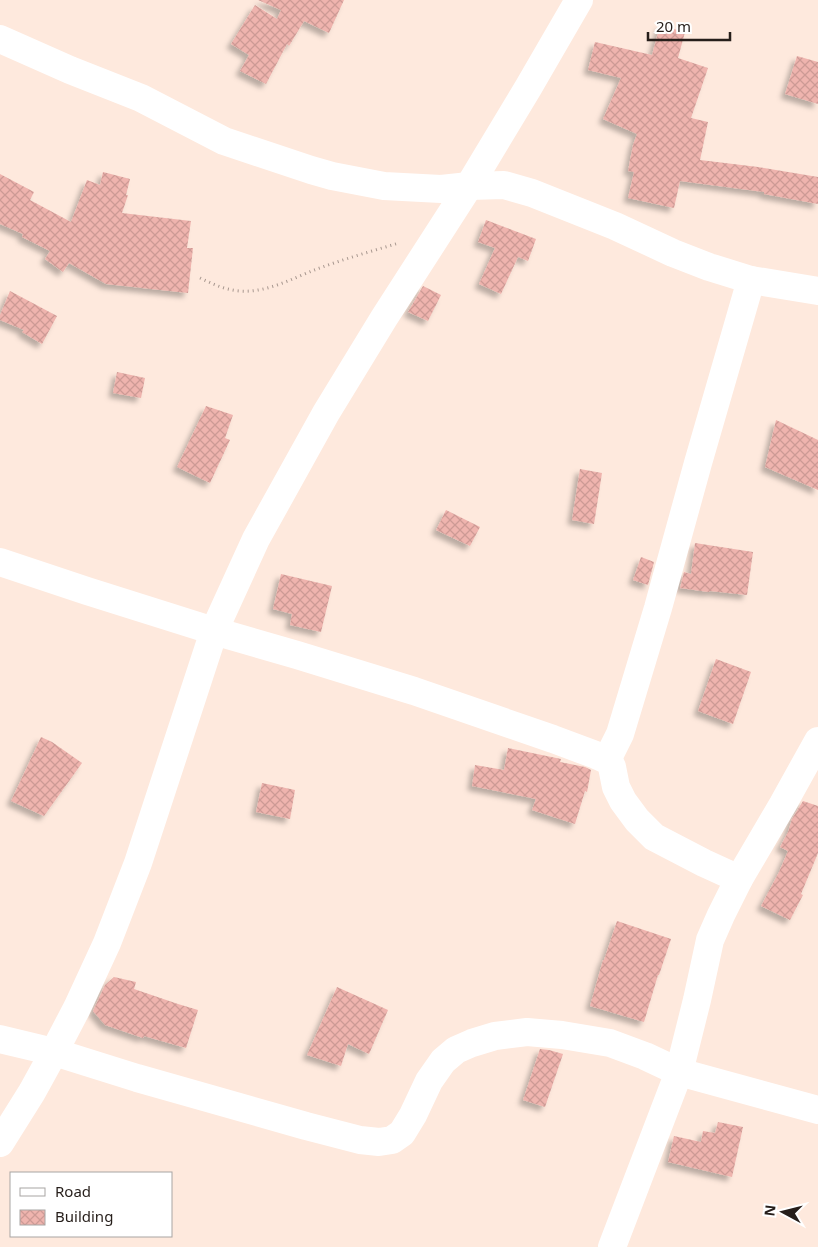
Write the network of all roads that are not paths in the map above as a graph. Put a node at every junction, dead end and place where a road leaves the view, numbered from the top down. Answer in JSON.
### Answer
{"nodes":[{"id":1,"x":579,"y":0,"type":"edge"},
{"id":2,"x":0,"y":39,"type":"edge"},
{"id":3,"x":469,"y":186,"type":"junction"},
{"id":4,"x":751,"y":280,"type":"junction"},
{"id":5,"x":818,"y":291,"type":"edge"},
{"id":6,"x":0,"y":562,"type":"edge"},
{"id":7,"x":214,"y":631,"type":"junction"},
{"id":8,"x":818,"y":741,"type":"edge"},
{"id":9,"x":608,"y":760,"type":"junction"},
{"id":10,"x":739,"y":879,"type":"junction"},
{"id":11,"x":0,"y":1039,"type":"edge"},
{"id":12,"x":54,"y":1052,"type":"junction"},
{"id":13,"x":679,"y":1072,"type":"junction"},
{"id":14,"x":818,"y":1110,"type":"edge"},
{"id":15,"x":0,"y":1143,"type":"edge"},
{"id":16,"x":612,"y":1247,"type":"edge"}],
"edges":[{"from":1,"to":3,"type":"street"},
{"from":2,"to":3,"type":"street"},
{"from":3,"to":4,"type":"street"},
{"from":3,"to":7,"type":"street"},
{"from":4,"to":5,"type":"street"},
{"from":4,"to":9,"type":"street"},
{"from":6,"to":7,"type":"street"},
{"from":7,"to":9,"type":"street"},
{"from":7,"to":12,"type":"street"},
{"from":8,"to":10,"type":"street"},
{"from":9,"to":10,"type":"street"},
{"from":10,"to":13,"type":"street"},
{"from":11,"to":12,"type":"street"},
{"from":12,"to":13,"type":"street"},
{"from":12,"to":15,"type":"street"},
{"from":13,"to":14,"type":"street"},
{"from":13,"to":16,"type":"street"}]}
